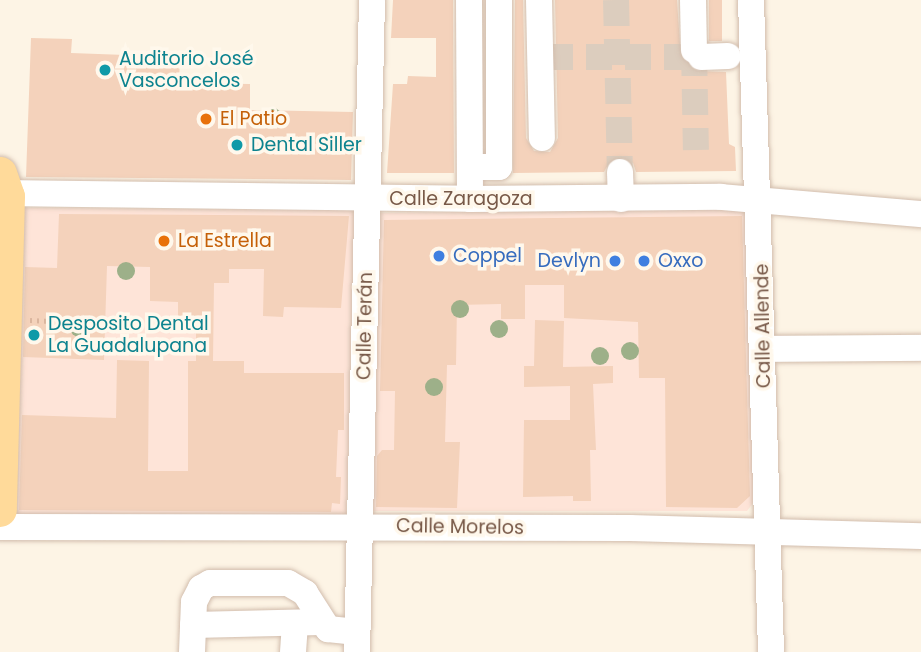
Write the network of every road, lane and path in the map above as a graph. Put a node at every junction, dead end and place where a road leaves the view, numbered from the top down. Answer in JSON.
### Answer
{"nodes":[{"id":1,"x":372,"y":0,"type":"edge"},
{"id":2,"x":469,"y":0,"type":"edge"},
{"id":3,"x":499,"y":0,"type":"edge"},
{"id":4,"x":539,"y":0,"type":"edge"},
{"id":5,"x":693,"y":0,"type":"edge"},
{"id":6,"x":751,"y":0,"type":"edge"},
{"id":7,"x":728,"y":56,"type":"dead end"},
{"id":8,"x":499,"y":57,"type":"junction"},
{"id":9,"x":544,"y":57,"type":"junction"},
{"id":10,"x":542,"y":138,"type":"dead end"},
{"id":11,"x":470,"y":167,"type":"junction"},
{"id":12,"x":620,"y":172,"type":"tunnel mouth"},
{"id":13,"x":3,"y":187,"type":"edge"},
{"id":14,"x":368,"y":199,"type":"junction"},
{"id":15,"x":470,"y":199,"type":"junction"},
{"id":16,"x":621,"y":199,"type":"junction"},
{"id":17,"x":761,"y":202,"type":"junction"},
{"id":18,"x":921,"y":214,"type":"edge"},
{"id":19,"x":22,"y":319,"type":"dead end"},
{"id":20,"x":91,"y":323,"type":"dead end"},
{"id":21,"x":921,"y":348,"type":"edge"},
{"id":22,"x":763,"y":349,"type":"junction"},
{"id":23,"x":1,"y":407,"type":"edge"},
{"id":24,"x":0,"y":510,"type":"edge"},
{"id":25,"x":0,"y":527,"type":"edge"},
{"id":26,"x":359,"y":527,"type":"junction"},
{"id":27,"x":767,"y":532,"type":"junction"},
{"id":28,"x":921,"y":536,"type":"edge"},
{"id":29,"x":308,"y":624,"type":"junction"},
{"id":30,"x":193,"y":625,"type":"junction"},
{"id":31,"x":357,"y":642,"type":"edge"},
{"id":32,"x":191,"y":652,"type":"edge"},
{"id":33,"x":293,"y":652,"type":"edge"},
{"id":34,"x":771,"y":652,"type":"edge"}],
"edges":[{"from":1,"to":14,"type":"street","name":"Calle Terán"},
{"from":2,"to":11,"type":"street"},
{"from":3,"to":8,"type":"street"},
{"from":4,"to":9,"type":"street"},
{"from":5,"to":7,"type":"street"},
{"from":6,"to":17,"type":"street","name":"Calle Allende"},
{"from":8,"to":9,"type":"street"},
{"from":8,"to":11,"type":"street"},
{"from":9,"to":10,"type":"street"},
{"from":11,"to":15,"type":"street"},
{"from":12,"to":16,"type":"street"},
{"from":13,"to":14,"type":"street","name":"Calle Zaragoza"},
{"from":13,"to":23,"type":"main road"},
{"from":14,"to":15,"type":"street","name":"Calle Zaragoza"},
{"from":14,"to":26,"type":"street","name":"Calle Terán"},
{"from":15,"to":16,"type":"street","name":"Calle Zaragoza"},
{"from":16,"to":17,"type":"street","name":"Calle Zaragoza"},
{"from":17,"to":18,"type":"street","name":"Calle Zaragoza"},
{"from":17,"to":22,"type":"street","name":"Calle Allende"},
{"from":19,"to":20,"type":"path"},
{"from":21,"to":22,"type":"street"},
{"from":22,"to":27,"type":"street","name":"Calle Allende"},
{"from":23,"to":24,"type":"main road"},
{"from":25,"to":26,"type":"street","name":"Calle Morelos"},
{"from":26,"to":27,"type":"street","name":"Calle Morelos"},
{"from":26,"to":31,"type":"street","name":"Calle Terán"},
{"from":27,"to":28,"type":"street","name":"Calle Morelos"},
{"from":27,"to":34,"type":"street","name":"Calle Allende"},
{"from":29,"to":30,"type":"street"},
{"from":29,"to":30,"type":"street"},
{"from":29,"to":31,"type":"street"},
{"from":29,"to":33,"type":"street"},
{"from":30,"to":32,"type":"street"}]}
